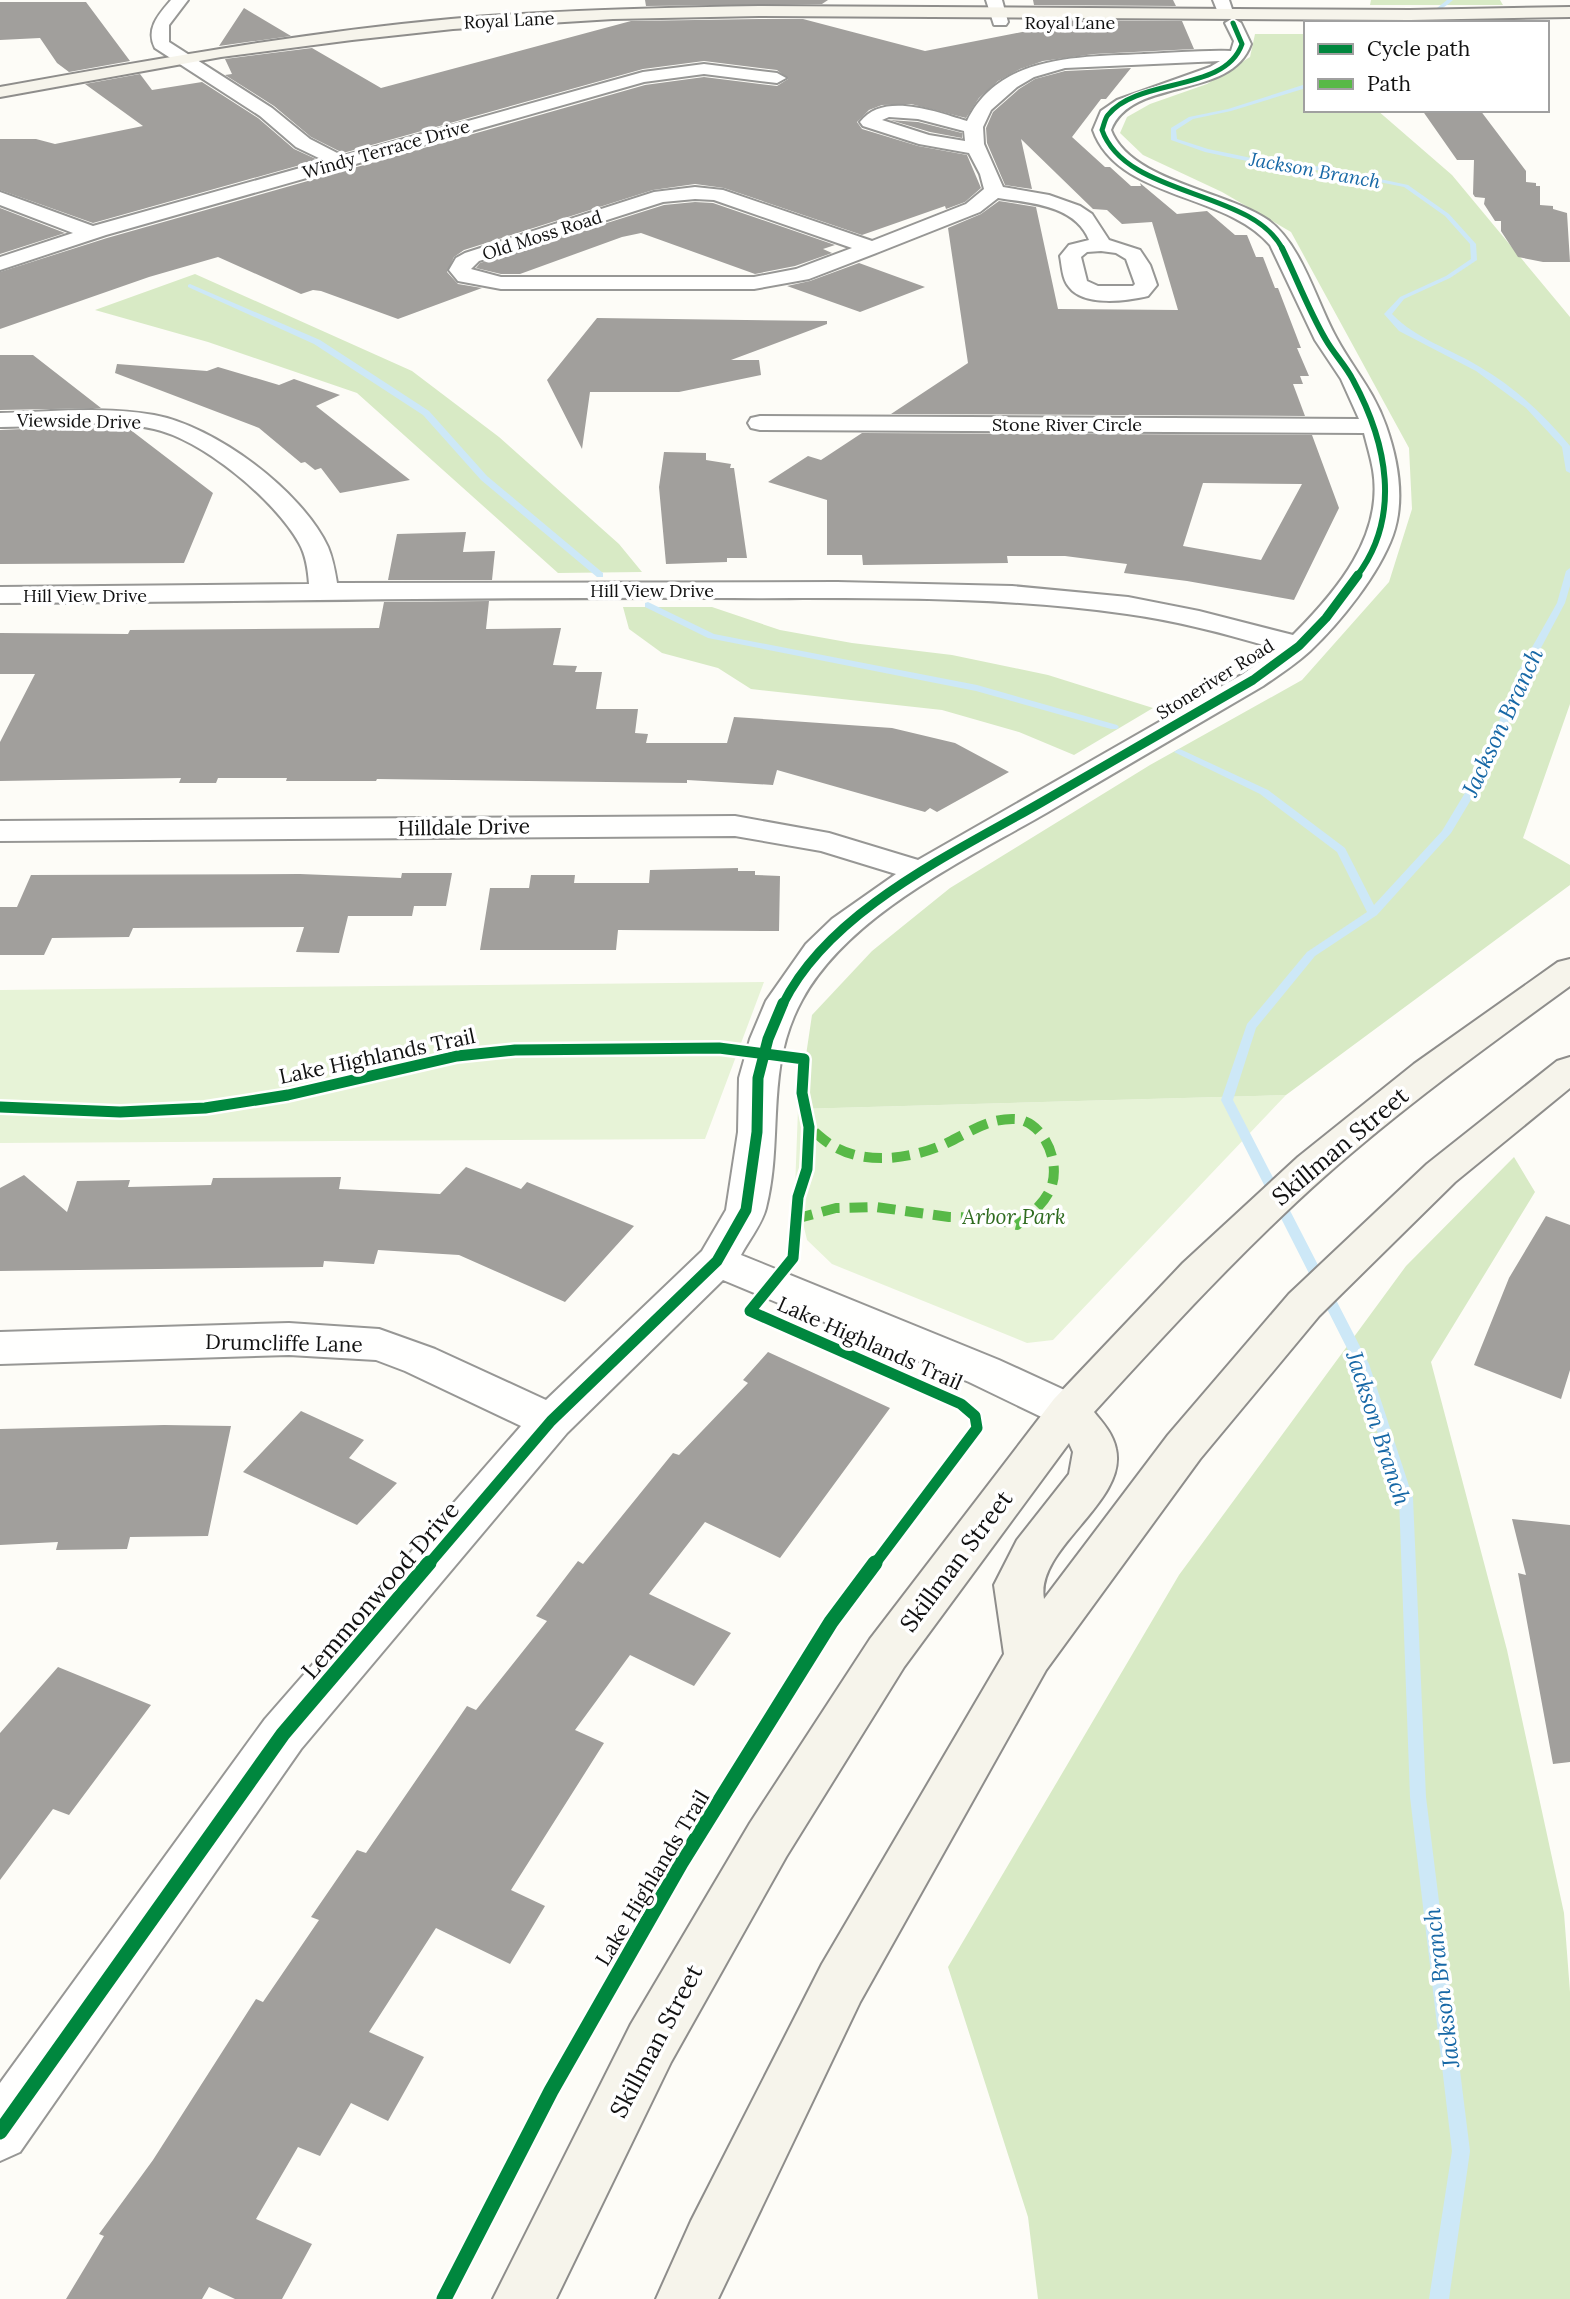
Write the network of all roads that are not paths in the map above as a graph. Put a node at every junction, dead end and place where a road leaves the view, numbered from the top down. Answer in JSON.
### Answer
{"nodes":[{"id":1,"x":180,"y":0,"type":"edge"},
{"id":2,"x":997,"y":11,"type":"edge"},
{"id":3,"x":1226,"y":11,"type":"edge"},
{"id":4,"x":1570,"y":12,"type":"edge"},
{"id":5,"x":1300,"y":20,"type":"edge"},
{"id":6,"x":1570,"y":22,"type":"edge"},
{"id":7,"x":1549,"y":23,"type":"edge"},
{"id":8,"x":182,"y":59,"type":"junction"},
{"id":9,"x":1226,"y":63,"type":"junction"},
{"id":10,"x":200,"y":68,"type":"junction"},
{"id":11,"x":777,"y":78,"type":"dead end"},
{"id":12,"x":0,"y":92,"type":"edge"},
{"id":13,"x":0,"y":106,"type":"edge"},
{"id":14,"x":973,"y":128,"type":"junction"},
{"id":15,"x":975,"y":148,"type":"junction"},
{"id":16,"x":339,"y":162,"type":"junction"},
{"id":17,"x":994,"y":191,"type":"junction"},
{"id":18,"x":0,"y":198,"type":"edge"},
{"id":19,"x":92,"y":233,"type":"junction"},
{"id":20,"x":1101,"y":245,"type":"dead end"},
{"id":21,"x":872,"y":248,"type":"junction"},
{"id":22,"x":0,"y":264,"type":"edge"},
{"id":23,"x":0,"y":420,"type":"edge"},
{"id":24,"x":760,"y":423,"type":"dead end"},
{"id":25,"x":1374,"y":426,"type":"junction"},
{"id":26,"x":324,"y":593,"type":"junction"},
{"id":27,"x":0,"y":595,"type":"edge"},
{"id":28,"x":1298,"y":646,"type":"junction"},
{"id":29,"x":0,"y":831,"type":"edge"},
{"id":30,"x":920,"y":872,"type":"junction"},
{"id":31,"x":1570,"y":970,"type":"edge"},
{"id":32,"x":1570,"y":1069,"type":"edge"},
{"id":33,"x":758,"y":1078,"type":"joint"},
{"id":34,"x":717,"y":1261,"type":"junction"},
{"id":35,"x":0,"y":1348,"type":"edge"},
{"id":36,"x":1069,"y":1411,"type":"junction"},
{"id":37,"x":551,"y":1421,"type":"junction"},
{"id":38,"x":1029,"y":1656,"type":"junction"},
{"id":39,"x":0,"y":2132,"type":"edge"},
{"id":40,"x":524,"y":2299,"type":"edge"},
{"id":41,"x":687,"y":2299,"type":"edge"}],
"edges":[{"from":1,"to":8,"type":"street"},
{"from":2,"to":3,"type":"main road","name":"Royal Lane"},
{"from":2,"to":8,"type":"main road","name":"Royal Lane"},
{"from":2,"to":10,"type":"main road","name":"Royal Lane"},
{"from":3,"to":5,"type":"main road","name":"Royal Lane"},
{"from":3,"to":9,"type":"street"},
{"from":4,"to":5,"type":"main road","name":"Royal Lane"},
{"from":6,"to":7,"type":"main road"},
{"from":8,"to":10,"type":"street"},
{"from":8,"to":12,"type":"main road","name":"Royal Lane"},
{"from":9,"to":14,"type":"street"},
{"from":9,"to":25,"type":"street","name":"Stoneriver Road"},
{"from":10,"to":13,"type":"main road","name":"Royal Lane"},
{"from":10,"to":16,"type":"street"},
{"from":11,"to":16,"type":"street","name":"Windy Terrace Drive"},
{"from":14,"to":15,"type":"street"},
{"from":14,"to":15,"type":"street"},
{"from":15,"to":17,"type":"street"},
{"from":16,"to":19,"type":"street","name":"Windy Terrace Drive"},
{"from":17,"to":20,"type":"street"},
{"from":17,"to":21,"type":"street","name":"Old Moss Road"},
{"from":18,"to":19,"type":"street"},
{"from":19,"to":22,"type":"street","name":"Windy Terrace Drive"},
{"from":21,"to":21,"type":"street","name":"Old Moss Road"},
{"from":23,"to":26,"type":"street","name":"Viewside Drive"},
{"from":24,"to":25,"type":"street","name":"Stone River Circle"},
{"from":25,"to":28,"type":"street","name":"Stoneriver Road"},
{"from":26,"to":27,"type":"street","name":"Hill View Drive"},
{"from":26,"to":28,"type":"street","name":"Hill View Drive"},
{"from":28,"to":30,"type":"street","name":"Stoneriver Road"},
{"from":29,"to":30,"type":"street","name":"Hilldale Drive"},
{"from":30,"to":33,"type":"street","name":"Stoneriver Road"},
{"from":31,"to":36,"type":"main road","name":"Skillman Street"},
{"from":32,"to":38,"type":"main road"},
{"from":33,"to":34,"type":"street","name":"Lemmonwood Drive"},
{"from":34,"to":36,"type":"street"},
{"from":34,"to":37,"type":"street","name":"Lemmonwood Drive"},
{"from":35,"to":37,"type":"street","name":"Drumcliffe Lane"},
{"from":36,"to":38,"type":"main road"},
{"from":36,"to":40,"type":"main road","name":"Skillman Street"},
{"from":37,"to":39,"type":"street","name":"Lemmonwood Drive"},
{"from":38,"to":41,"type":"main road"}]}
